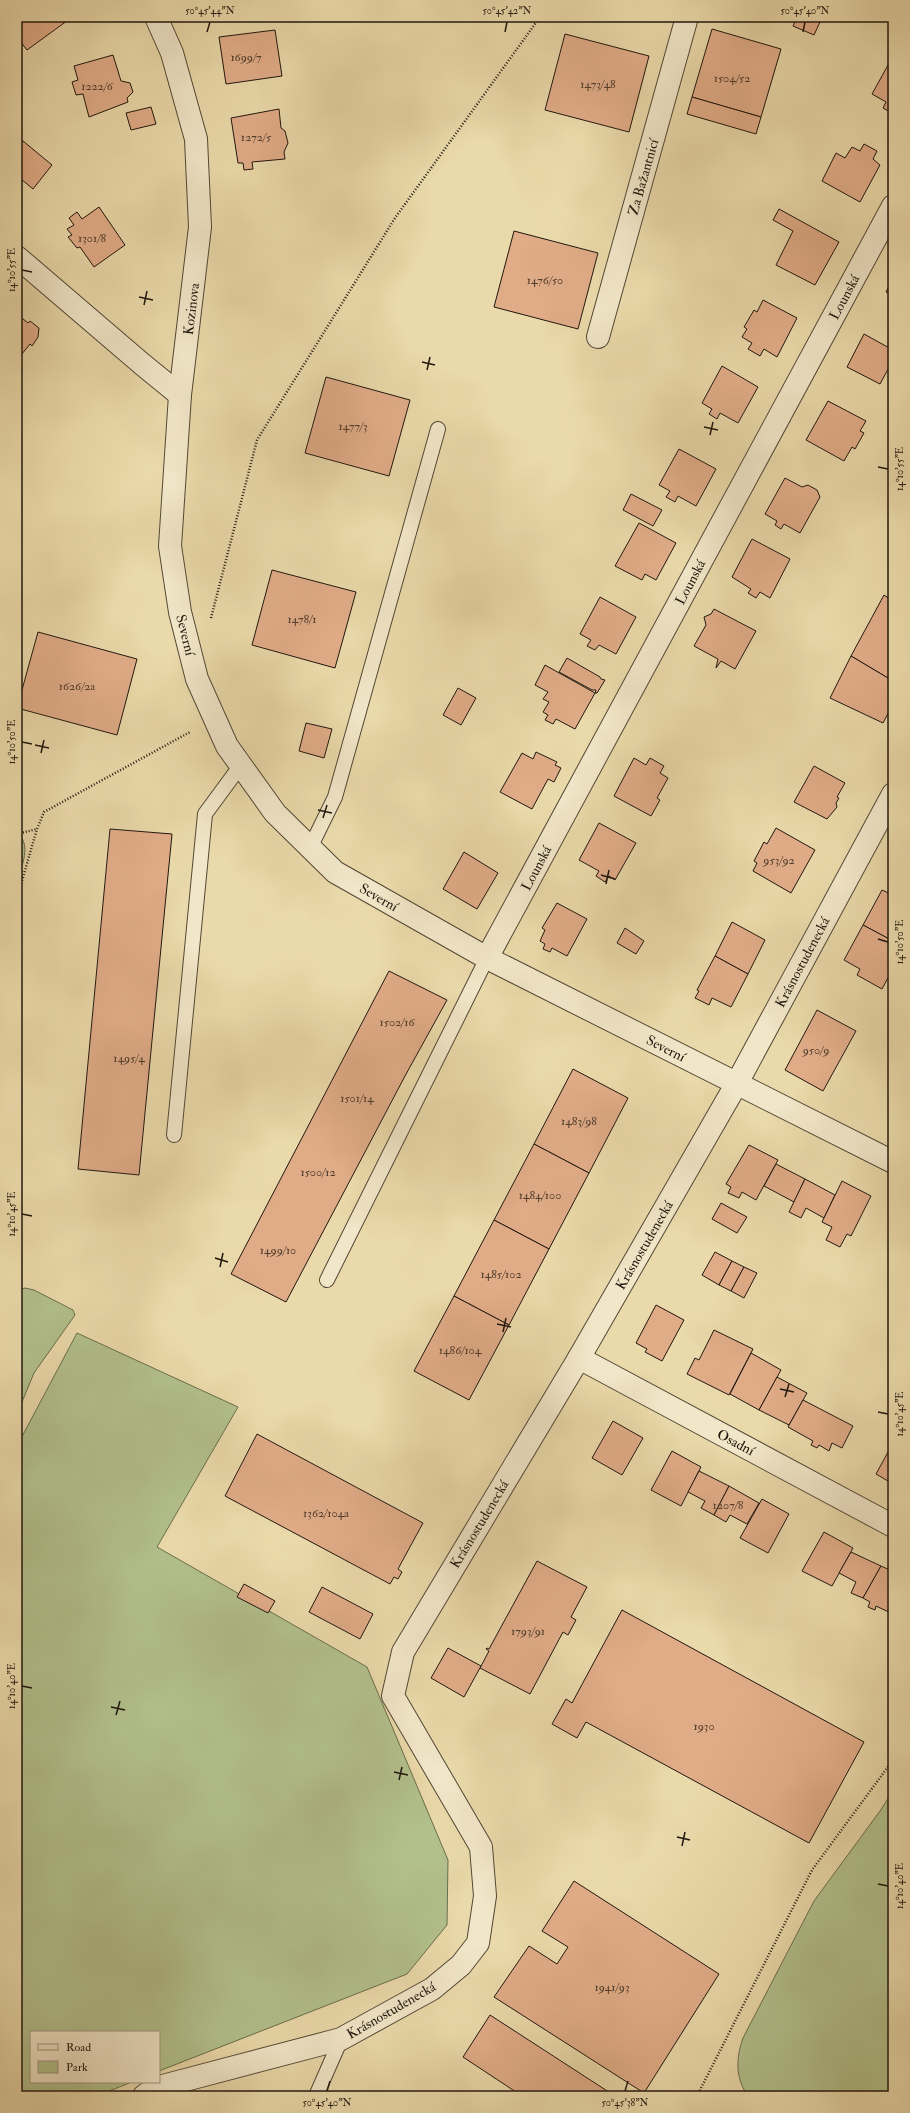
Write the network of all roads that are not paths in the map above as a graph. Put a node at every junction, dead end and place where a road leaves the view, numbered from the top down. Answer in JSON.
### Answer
{"nodes":[{"id":1,"x":156,"y":17,"type":"edge"},
{"id":2,"x":687,"y":17,"type":"edge"},
{"id":3,"x":893,"y":206,"type":"edge"},
{"id":4,"x":17,"y":257,"type":"edge"},
{"id":5,"x":598,"y":337,"type":"dead end"},
{"id":6,"x":180,"y":395,"type":"junction"},
{"id":7,"x":438,"y":429,"type":"dead end"},
{"id":8,"x":241,"y":765,"type":"junction"},
{"id":9,"x":893,"y":794,"type":"edge"},
{"id":10,"x":310,"y":848,"type":"junction"},
{"id":11,"x":487,"y":958,"type":"junction"},
{"id":12,"x":737,"y":1083,"type":"junction"},
{"id":13,"x":174,"y":1136,"type":"dead end"},
{"id":14,"x":893,"y":1162,"type":"edge"},
{"id":15,"x":327,"y":1280,"type":"dead end"},
{"id":16,"x":579,"y":1358,"type":"junction"},
{"id":17,"x":893,"y":1526,"type":"edge"},
{"id":18,"x":341,"y":2039,"type":"junction"},
{"id":19,"x":144,"y":2096,"type":"edge"},
{"id":20,"x":316,"y":2096,"type":"edge"}],
"edges":[{"from":1,"to":6,"type":"street","name":"Kozinova"},
{"from":2,"to":5,"type":"street","name":"Za Bažantnicí"},
{"from":3,"to":11,"type":"street","name":"Lounská"},
{"from":4,"to":6,"type":"street"},
{"from":6,"to":8,"type":"street","name":"Severní"},
{"from":7,"to":10,"type":"lane"},
{"from":8,"to":10,"type":"street","name":"Severní"},
{"from":8,"to":13,"type":"lane"},
{"from":9,"to":12,"type":"street","name":"Krásnostudenecká"},
{"from":10,"to":11,"type":"street","name":"Severní"},
{"from":11,"to":12,"type":"street","name":"Severní"},
{"from":11,"to":15,"type":"lane"},
{"from":12,"to":14,"type":"street","name":"Severní"},
{"from":12,"to":16,"type":"street","name":"Krásnostudenecká"},
{"from":16,"to":17,"type":"street","name":"Osadní"},
{"from":16,"to":18,"type":"street","name":"Krásnostudenecká"},
{"from":18,"to":19,"type":"street","name":"Krásnostudenecká"},
{"from":18,"to":20,"type":"lane"}]}
